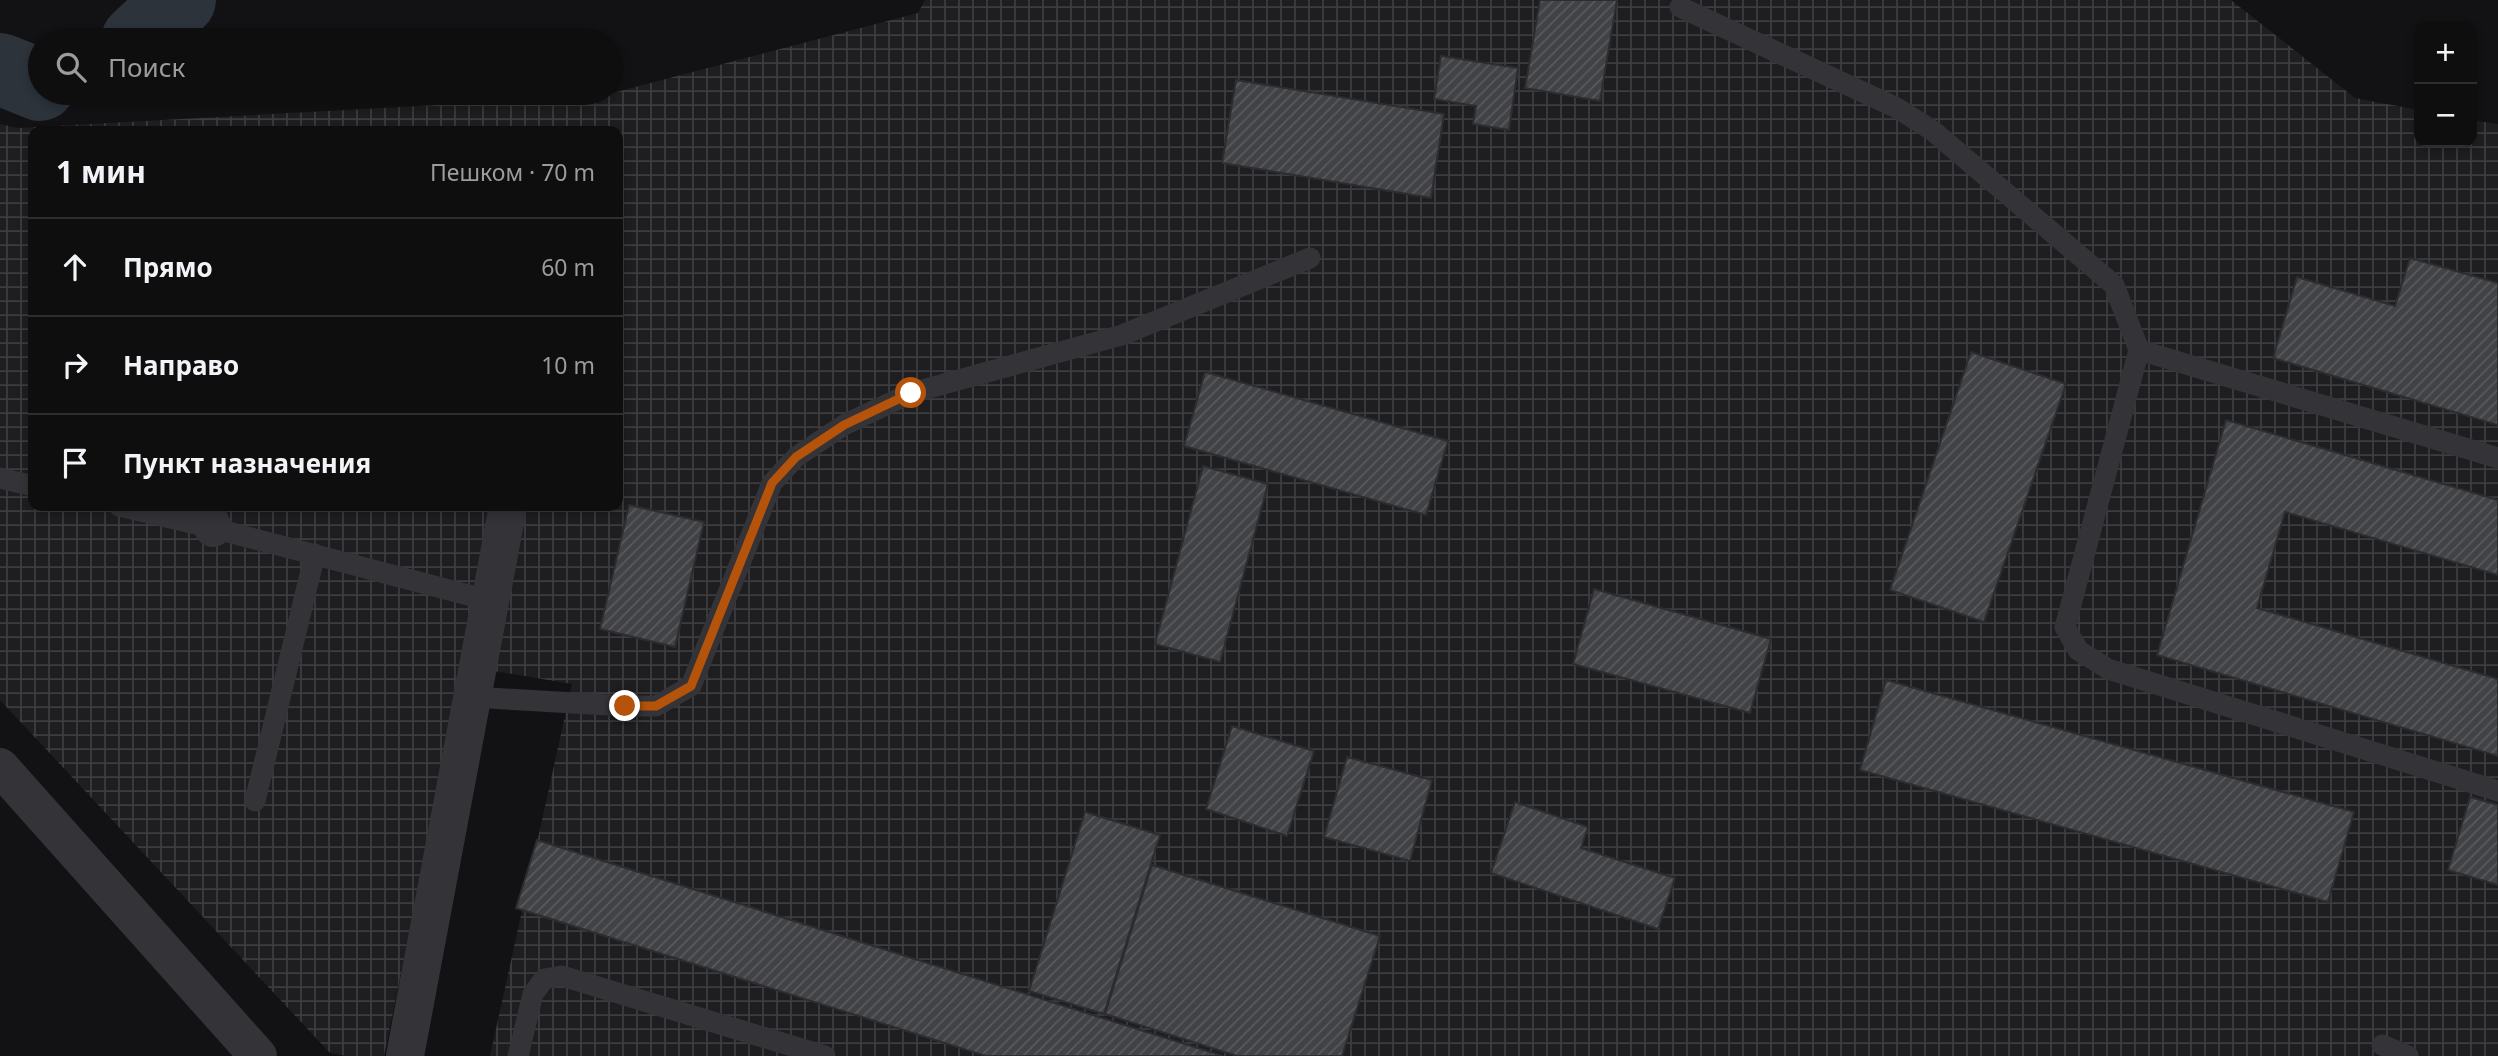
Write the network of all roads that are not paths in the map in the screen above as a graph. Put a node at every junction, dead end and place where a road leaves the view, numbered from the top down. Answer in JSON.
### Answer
{"nodes":[{"id":1,"x":1679,"y":7,"type":"dead end"},
{"id":2,"x":1310,"y":258,"type":"dead end"},
{"id":3,"x":2139,"y":350,"type":"junction"},
{"id":4,"x":2498,"y":458,"type":"edge"},
{"id":5,"x":0,"y":478,"type":"edge"},
{"id":6,"x":28,"y":485,"type":"edge"},
{"id":7,"x":159,"y":511,"type":"edge"},
{"id":8,"x":507,"y":511,"type":"edge"},
{"id":9,"x":208,"y":517,"type":"edge"},
{"id":10,"x":315,"y":554,"type":"junction"},
{"id":11,"x":491,"y":601,"type":"junction"},
{"id":12,"x":472,"y":697,"type":"junction"},
{"id":13,"x":0,"y":767,"type":"edge"},
{"id":14,"x":2498,"y":791,"type":"edge"},
{"id":15,"x":255,"y":801,"type":"dead end"},
{"id":16,"x":2382,"y":1045,"type":"dead end"},
{"id":17,"x":258,"y":1056,"type":"edge"},
{"id":18,"x":405,"y":1056,"type":"edge"},
{"id":19,"x":518,"y":1056,"type":"edge"},
{"id":20,"x":825,"y":1056,"type":"edge"},
{"id":21,"x":2408,"y":1056,"type":"edge"}],
"edges":[{"from":1,"to":3,"type":"lane"},
{"from":2,"to":12,"type":"lane"},
{"from":3,"to":4,"type":"lane"},
{"from":3,"to":14,"type":"lane"},
{"from":5,"to":6,"type":"lane"},
{"from":7,"to":9,"type":"lane"},
{"from":8,"to":11,"type":"street"},
{"from":9,"to":10,"type":"lane"},
{"from":10,"to":11,"type":"lane"},
{"from":10,"to":15,"type":"lane"},
{"from":11,"to":12,"type":"street"},
{"from":12,"to":18,"type":"street"},
{"from":13,"to":17,"type":"street"},
{"from":16,"to":21,"type":"lane"},
{"from":19,"to":20,"type":"lane"}]}
